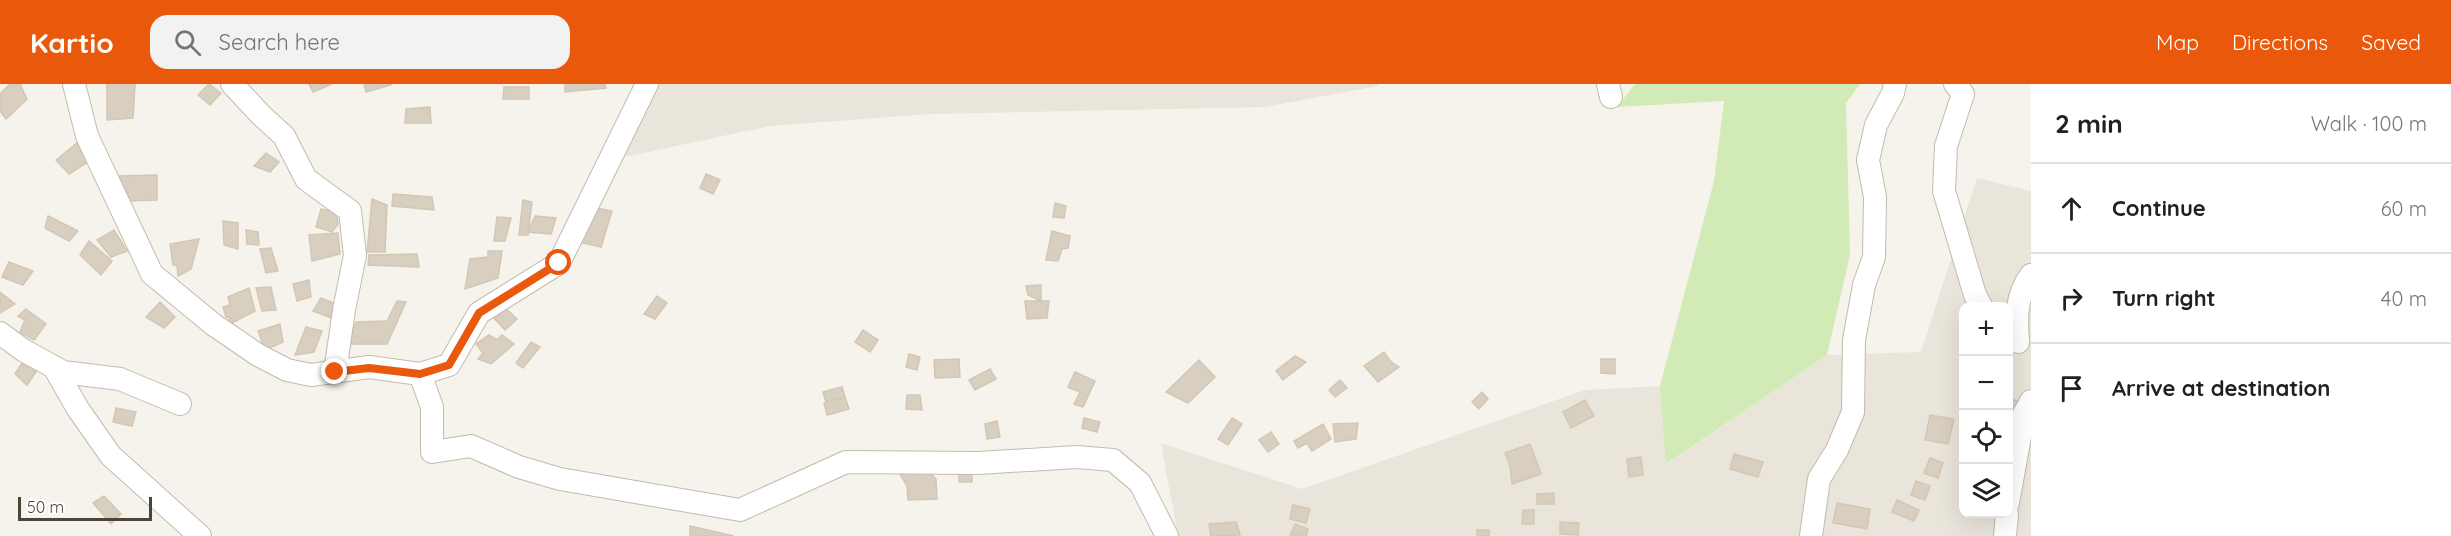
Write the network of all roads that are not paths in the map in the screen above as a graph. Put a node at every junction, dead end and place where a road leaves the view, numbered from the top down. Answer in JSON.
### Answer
{"nodes":[{"id":1,"x":74,"y":84,"type":"edge"},
{"id":2,"x":232,"y":84,"type":"edge"},
{"id":3,"x":647,"y":84,"type":"edge"},
{"id":4,"x":1895,"y":84,"type":"edge"},
{"id":5,"x":1955,"y":84,"type":"edge"},
{"id":6,"x":2031,"y":275,"type":"edge"},
{"id":7,"x":1979,"y":302,"type":"edge"},
{"id":8,"x":0,"y":333,"type":"edge"},
{"id":9,"x":2019,"y":342,"type":"edge"},
{"id":10,"x":54,"y":367,"type":"junction"},
{"id":11,"x":335,"y":372,"type":"junction"},
{"id":12,"x":420,"y":374,"type":"junction"},
{"id":13,"x":2031,"y":400,"type":"edge"},
{"id":14,"x":180,"y":404,"type":"dead end"},
{"id":15,"x":2013,"y":475,"type":"edge"},
{"id":16,"x":2007,"y":518,"type":"edge"},
{"id":17,"x":200,"y":536,"type":"edge"},
{"id":18,"x":1167,"y":536,"type":"edge"},
{"id":19,"x":1811,"y":536,"type":"edge"},
{"id":20,"x":2005,"y":536,"type":"edge"}],
"edges":[{"from":1,"to":11,"type":"street"},
{"from":2,"to":11,"type":"street"},
{"from":3,"to":12,"type":"street"},
{"from":4,"to":19,"type":"street"},
{"from":5,"to":7,"type":"street"},
{"from":6,"to":9,"type":"street"},
{"from":8,"to":10,"type":"street"},
{"from":10,"to":14,"type":"street"},
{"from":10,"to":17,"type":"street"},
{"from":11,"to":12,"type":"street"},
{"from":12,"to":18,"type":"street"},
{"from":13,"to":15,"type":"street"},
{"from":16,"to":20,"type":"street"}]}
